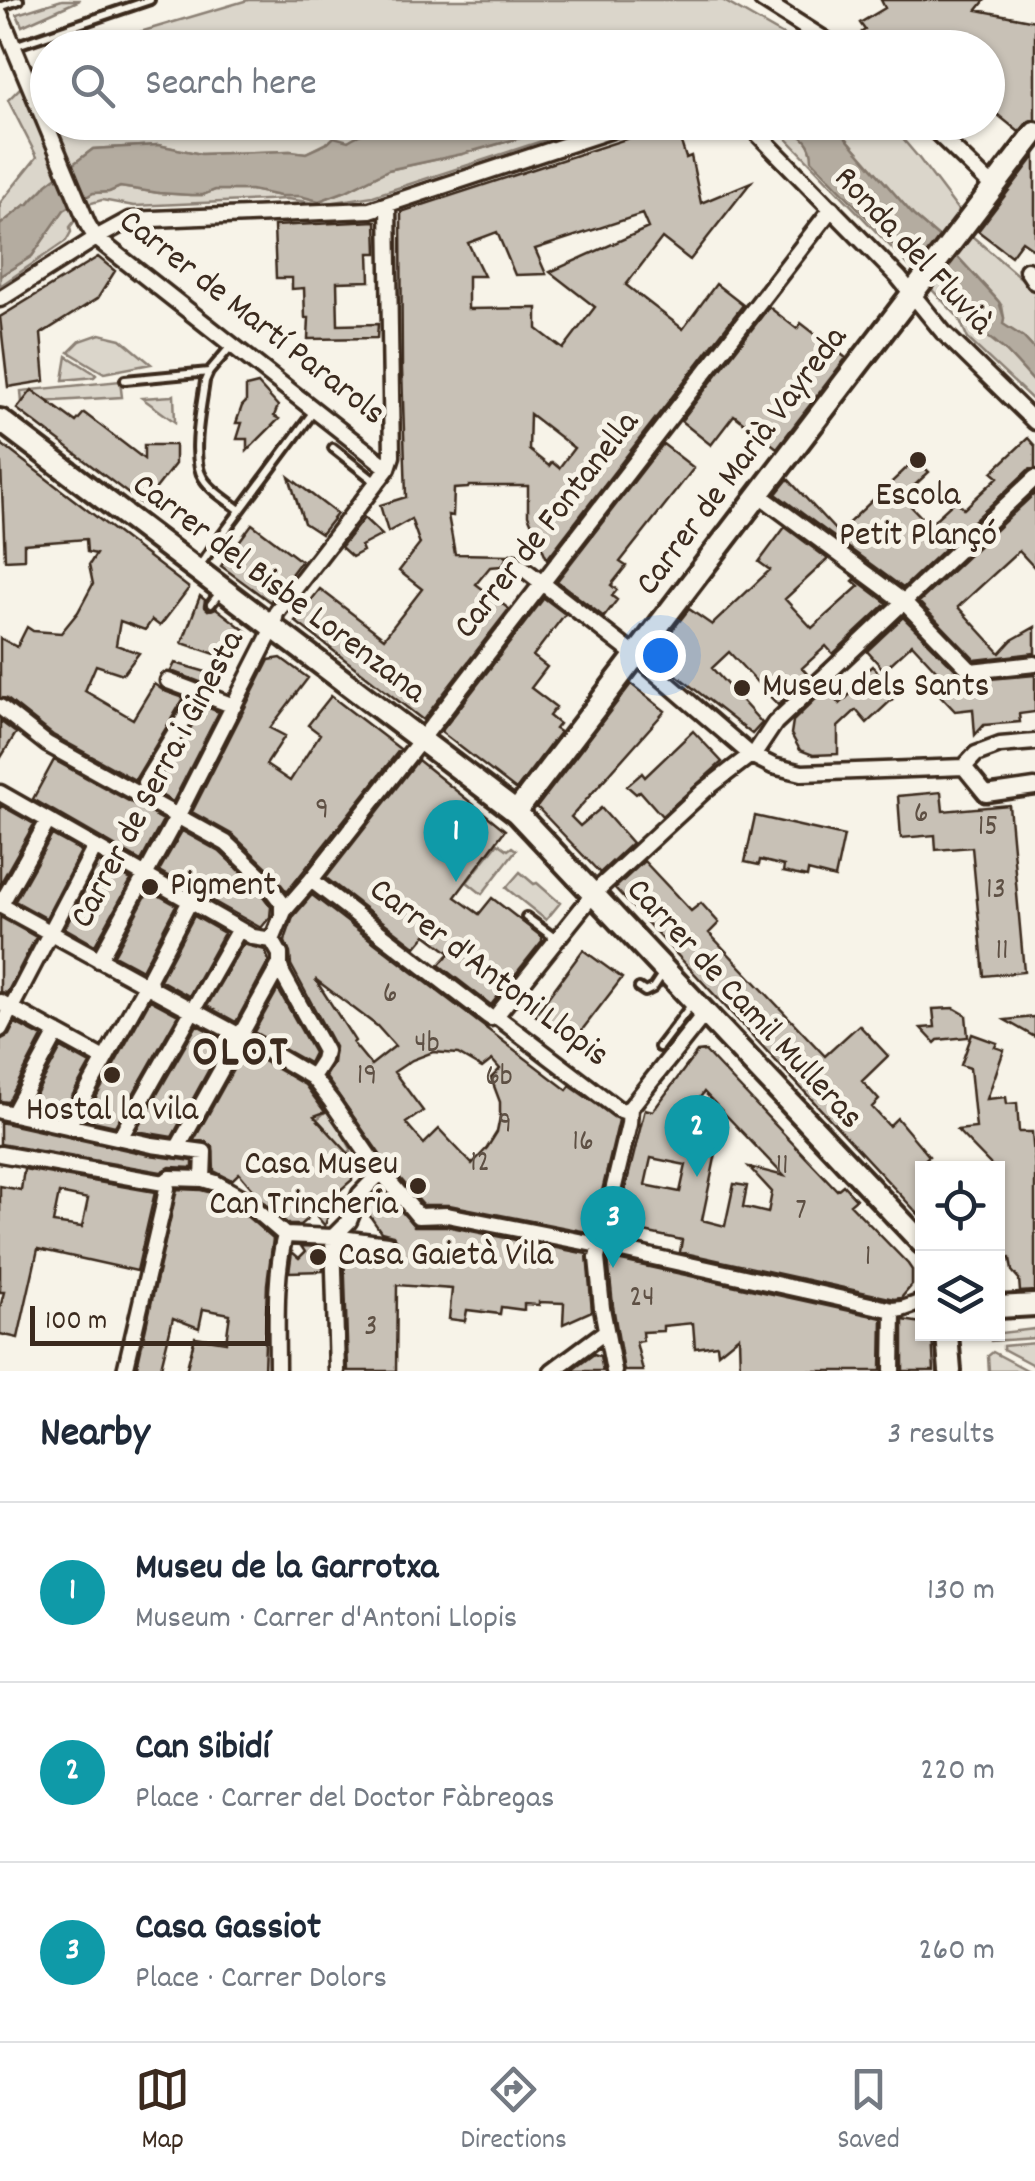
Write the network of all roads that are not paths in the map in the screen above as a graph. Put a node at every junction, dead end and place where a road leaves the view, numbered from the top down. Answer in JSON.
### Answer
{"nodes":[{"id":1,"x":19,"y":0,"type":"edge"},
{"id":2,"x":150,"y":0,"type":"edge"},
{"id":3,"x":762,"y":0,"type":"edge"},
{"id":4,"x":0,"y":10,"type":"edge"},
{"id":5,"x":61,"y":30,"type":"edge"},
{"id":6,"x":810,"y":30,"type":"edge"},
{"id":7,"x":30,"y":40,"type":"edge"},
{"id":8,"x":13,"y":46,"type":"junction"},
{"id":9,"x":30,"y":87,"type":"edge"},
{"id":10,"x":1035,"y":133,"type":"edge"},
{"id":11,"x":52,"y":140,"type":"edge"},
{"id":12,"x":582,"y":140,"type":"edge"},
{"id":13,"x":764,"y":140,"type":"edge"},
{"id":14,"x":945,"y":140,"type":"edge"},
{"id":15,"x":994,"y":188,"type":"junction"},
{"id":16,"x":388,"y":204,"type":"junction"},
{"id":17,"x":832,"y":208,"type":"junction"},
{"id":18,"x":96,"y":238,"type":"junction"},
{"id":19,"x":918,"y":287,"type":"junction"},
{"id":20,"x":0,"y":298,"type":"edge"},
{"id":21,"x":232,"y":345,"type":"junction"},
{"id":22,"x":209,"y":372,"type":"junction"},
{"id":23,"x":125,"y":380,"type":"dead end"},
{"id":24,"x":314,"y":410,"type":"junction"},
{"id":25,"x":0,"y":420,"type":"edge"},
{"id":26,"x":1035,"y":422,"type":"edge"},
{"id":27,"x":333,"y":448,"type":"dead end"},
{"id":28,"x":388,"y":468,"type":"junction"},
{"id":29,"x":1035,"y":478,"type":"edge"},
{"id":30,"x":377,"y":483,"type":"junction"},
{"id":31,"x":758,"y":494,"type":"junction"},
{"id":32,"x":240,"y":510,"type":"junction"},
{"id":33,"x":515,"y":562,"type":"dead end"},
{"id":34,"x":196,"y":569,"type":"junction"},
{"id":35,"x":542,"y":583,"type":"junction"},
{"id":36,"x":904,"y":602,"type":"junction"},
{"id":37,"x":272,"y":628,"type":"junction"},
{"id":38,"x":636,"y":656,"type":"junction"},
{"id":39,"x":1035,"y":664,"type":"edge"},
{"id":40,"x":168,"y":681,"type":"dead end"},
{"id":41,"x":200,"y":693,"type":"junction"},
{"id":42,"x":234,"y":706,"type":"junction"},
{"id":43,"x":0,"y":707,"type":"edge"},
{"id":44,"x":420,"y":738,"type":"junction"},
{"id":45,"x":1035,"y":742,"type":"edge"},
{"id":46,"x":751,"y":755,"type":"junction"},
{"id":47,"x":964,"y":766,"type":"junction"},
{"id":48,"x":1034,"y":788,"type":"edge"},
{"id":49,"x":141,"y":789,"type":"junction"},
{"id":50,"x":0,"y":793,"type":"edge"},
{"id":51,"x":1035,"y":798,"type":"edge"},
{"id":52,"x":516,"y":812,"type":"junction"},
{"id":53,"x":174,"y":814,"type":"junction"},
{"id":54,"x":48,"y":820,"type":"junction"},
{"id":55,"x":95,"y":847,"type":"junction"},
{"id":56,"x":144,"y":874,"type":"junction"},
{"id":57,"x":308,"y":883,"type":"junction"},
{"id":58,"x":594,"y":893,"type":"junction"},
{"id":59,"x":190,"y":901,"type":"junction"},
{"id":60,"x":0,"y":905,"type":"edge"},
{"id":61,"x":282,"y":914,"type":"junction"},
{"id":62,"x":526,"y":917,"type":"dead end"},
{"id":63,"x":239,"y":929,"type":"junction"},
{"id":64,"x":50,"y":934,"type":"junction"},
{"id":65,"x":557,"y":940,"type":"junction"},
{"id":66,"x":270,"y":941,"type":"junction"},
{"id":67,"x":98,"y":960,"type":"junction"},
{"id":68,"x":280,"y":963,"type":"junction"},
{"id":69,"x":665,"y":970,"type":"junction"},
{"id":70,"x":148,"y":984,"type":"junction"},
{"id":71,"x":639,"y":988,"type":"dead end"},
{"id":72,"x":6,"y":1005,"type":"edge"},
{"id":73,"x":700,"y":1007,"type":"junction"},
{"id":74,"x":193,"y":1010,"type":"junction"},
{"id":75,"x":496,"y":1016,"type":"junction"},
{"id":76,"x":0,"y":1029,"type":"edge"},
{"id":77,"x":57,"y":1033,"type":"junction"},
{"id":78,"x":240,"y":1035,"type":"junction"},
{"id":79,"x":659,"y":1047,"type":"dead end"},
{"id":80,"x":104,"y":1059,"type":"junction"},
{"id":81,"x":312,"y":1078,"type":"junction"},
{"id":82,"x":630,"y":1108,"type":"junction"},
{"id":83,"x":7,"y":1112,"type":"edge"},
{"id":84,"x":68,"y":1126,"type":"junction"},
{"id":85,"x":120,"y":1138,"type":"junction"},
{"id":86,"x":177,"y":1148,"type":"junction"},
{"id":87,"x":0,"y":1154,"type":"edge"},
{"id":88,"x":381,"y":1172,"type":"junction"},
{"id":89,"x":200,"y":1179,"type":"junction"},
{"id":90,"x":164,"y":1183,"type":"junction"},
{"id":91,"x":426,"y":1216,"type":"junction"},
{"id":92,"x":415,"y":1228,"type":"dead end"},
{"id":93,"x":286,"y":1235,"type":"junction"},
{"id":94,"x":915,"y":1236,"type":"edge"},
{"id":95,"x":333,"y":1237,"type":"junction"},
{"id":96,"x":386,"y":1244,"type":"dead end"},
{"id":97,"x":599,"y":1245,"type":"junction"},
{"id":98,"x":915,"y":1304,"type":"edge"},
{"id":99,"x":1035,"y":1305,"type":"edge"},
{"id":100,"x":1005,"y":1307,"type":"edge"},
{"id":101,"x":892,"y":1310,"type":"junction"},
{"id":102,"x":606,"y":1331,"type":"junction"},
{"id":103,"x":948,"y":1341,"type":"edge"},
{"id":104,"x":125,"y":1371,"type":"edge"},
{"id":105,"x":277,"y":1371,"type":"edge"},
{"id":106,"x":336,"y":1371,"type":"edge"},
{"id":107,"x":552,"y":1371,"type":"edge"},
{"id":108,"x":614,"y":1371,"type":"edge"},
{"id":109,"x":892,"y":1371,"type":"edge"},
{"id":110,"x":950,"y":1371,"type":"edge"}],
"edges":[{"from":1,"to":4,"type":"lane"},
{"from":2,"to":5,"type":"lane"},
{"from":3,"to":6,"type":"street"},
{"from":4,"to":8,"type":"street","name":"Carrer de Martí Pararols"},
{"from":7,"to":8,"type":"lane"},
{"from":8,"to":9,"type":"street","name":"Carrer de Martí Pararols"},
{"from":10,"to":15,"type":"main road","name":"Carrer de Marià Vayreda"},
{"from":11,"to":18,"type":"street","name":"Carrer de Martí Pararols"},
{"from":12,"to":16,"type":"street"},
{"from":13,"to":17,"type":"street","name":"Ronda del Fluvià"},
{"from":14,"to":15,"type":"street"},
{"from":15,"to":19,"type":"main road","name":"Carrer de Marià Vayreda"},
{"from":16,"to":18,"type":"street"},
{"from":16,"to":28,"type":"street"},
{"from":17,"to":19,"type":"street","name":"Ronda del Fluvià"},
{"from":17,"to":35,"type":"street","name":"Carrer de Fontanella"},
{"from":18,"to":20,"type":"street"},
{"from":18,"to":21,"type":"street","name":"Carrer de Martí Pararols"},
{"from":19,"to":26,"type":"street","name":"Ronda del Fluvià"},
{"from":19,"to":31,"type":"main road","name":"Carrer de Marià Vayreda"},
{"from":21,"to":22,"type":"lane"},
{"from":21,"to":24,"type":"street","name":"Carrer de Martí Pararols"},
{"from":22,"to":23,"type":"lane"},
{"from":22,"to":32,"type":"lane"},
{"from":24,"to":28,"type":"street","name":"Carrer de Martí Pararols"},
{"from":24,"to":32,"type":"lane"},
{"from":25,"to":34,"type":"main road","name":"Carrer del Bisbe Lorenzana"},
{"from":27,"to":30,"type":"lane"},
{"from":28,"to":30,"type":"street","name":"Carrer de Serra i Ginesta"},
{"from":29,"to":36,"type":"street"},
{"from":30,"to":37,"type":"street","name":"Carrer de Serra i Ginesta"},
{"from":31,"to":36,"type":"street"},
{"from":31,"to":38,"type":"main road","name":"Carrer de Marià Vayreda"},
{"from":32,"to":34,"type":"lane"},
{"from":33,"to":35,"type":"street"},
{"from":34,"to":37,"type":"main road","name":"Carrer del Bisbe Lorenzana"},
{"from":35,"to":38,"type":"street"},
{"from":35,"to":44,"type":"street","name":"Carrer de Fontanella"},
{"from":36,"to":39,"type":"street"},
{"from":36,"to":46,"type":"street"},
{"from":37,"to":42,"type":"street","name":"Carrer de Serra i Ginesta"},
{"from":37,"to":44,"type":"main road","name":"Carrer del Bisbe Lorenzana"},
{"from":38,"to":46,"type":"street"},
{"from":38,"to":52,"type":"main road","name":"Carrer de Marià Vayreda"},
{"from":40,"to":41,"type":"street"},
{"from":41,"to":42,"type":"street"},
{"from":41,"to":49,"type":"street"},
{"from":42,"to":53,"type":"street","name":"Carrer de Serra i Ginesta"},
{"from":43,"to":49,"type":"street"},
{"from":44,"to":52,"type":"main road","name":"Carrer del Bisbe Lorenzana"},
{"from":44,"to":57,"type":"street","name":"Carrer de Fontanella"},
{"from":45,"to":47,"type":"street"},
{"from":46,"to":47,"type":"street"},
{"from":46,"to":58,"type":"street"},
{"from":47,"to":48,"type":"street"},
{"from":48,"to":51,"type":"street"},
{"from":49,"to":53,"type":"street"},
{"from":50,"to":54,"type":"street"},
{"from":52,"to":58,"type":"main road","name":"Carrer de Camil Mulleras"},
{"from":53,"to":56,"type":"street","name":"Carrer de Serra i Ginesta"},
{"from":53,"to":61,"type":"street"},
{"from":54,"to":55,"type":"street"},
{"from":54,"to":60,"type":"street"},
{"from":55,"to":56,"type":"street"},
{"from":55,"to":64,"type":"street"},
{"from":56,"to":59,"type":"street"},
{"from":56,"to":67,"type":"street","name":"Carrer de Serra i Ginesta"},
{"from":57,"to":61,"type":"street","name":"Carrer de Fontanella"},
{"from":57,"to":75,"type":"street","name":"Carrer d'Antoni Llopis"},
{"from":58,"to":65,"type":"street"},
{"from":58,"to":69,"type":"main road","name":"Carrer de Camil Mulleras"},
{"from":59,"to":63,"type":"street"},
{"from":59,"to":70,"type":"street"},
{"from":60,"to":64,"type":"street"},
{"from":61,"to":66,"type":"street","name":"Carrer de Fontanella"},
{"from":62,"to":65,"type":"lane"},
{"from":63,"to":66,"type":"street"},
{"from":63,"to":74,"type":"street"},
{"from":64,"to":67,"type":"street"},
{"from":64,"to":72,"type":"street"},
{"from":65,"to":75,"type":"street"},
{"from":66,"to":68,"type":"street"},
{"from":67,"to":70,"type":"street"},
{"from":68,"to":78,"type":"street"},
{"from":68,"to":81,"type":"street"},
{"from":69,"to":71,"type":"lane"},
{"from":69,"to":73,"type":"main road","name":"Carrer de Camil Mulleras"},
{"from":70,"to":74,"type":"street"},
{"from":70,"to":80,"type":"street"},
{"from":72,"to":76,"type":"street"},
{"from":72,"to":77,"type":"street"},
{"from":73,"to":79,"type":"lane"},
{"from":73,"to":82,"type":"street"},
{"from":73,"to":94,"type":"main road","name":"Carrer de Camil Mulleras"},
{"from":74,"to":78,"type":"street"},
{"from":74,"to":85,"type":"street"},
{"from":75,"to":82,"type":"street","name":"Carrer d'Antoni Llopis"},
{"from":77,"to":80,"type":"street"},
{"from":77,"to":83,"type":"street"},
{"from":78,"to":81,"type":"street"},
{"from":78,"to":86,"type":"street"},
{"from":80,"to":84,"type":"street"},
{"from":81,"to":88,"type":"street"},
{"from":82,"to":97,"type":"street"},
{"from":83,"to":84,"type":"street"},
{"from":84,"to":85,"type":"street"},
{"from":85,"to":86,"type":"street"},
{"from":86,"to":89,"type":"street"},
{"from":87,"to":90,"type":"street"},
{"from":88,"to":91,"type":"street"},
{"from":88,"to":95,"type":"street"},
{"from":89,"to":90,"type":"street"},
{"from":89,"to":93,"type":"street"},
{"from":90,"to":104,"type":"street"},
{"from":91,"to":92,"type":"street"},
{"from":91,"to":97,"type":"street"},
{"from":93,"to":95,"type":"street"},
{"from":93,"to":105,"type":"street"},
{"from":95,"to":96,"type":"street"},
{"from":95,"to":106,"type":"street"},
{"from":97,"to":101,"type":"street"},
{"from":97,"to":102,"type":"street"},
{"from":98,"to":101,"type":"street"},
{"from":99,"to":100,"type":"main road"},
{"from":101,"to":109,"type":"street"},
{"from":102,"to":107,"type":"street"},
{"from":102,"to":108,"type":"street"},
{"from":103,"to":110,"type":"main road"}]}
